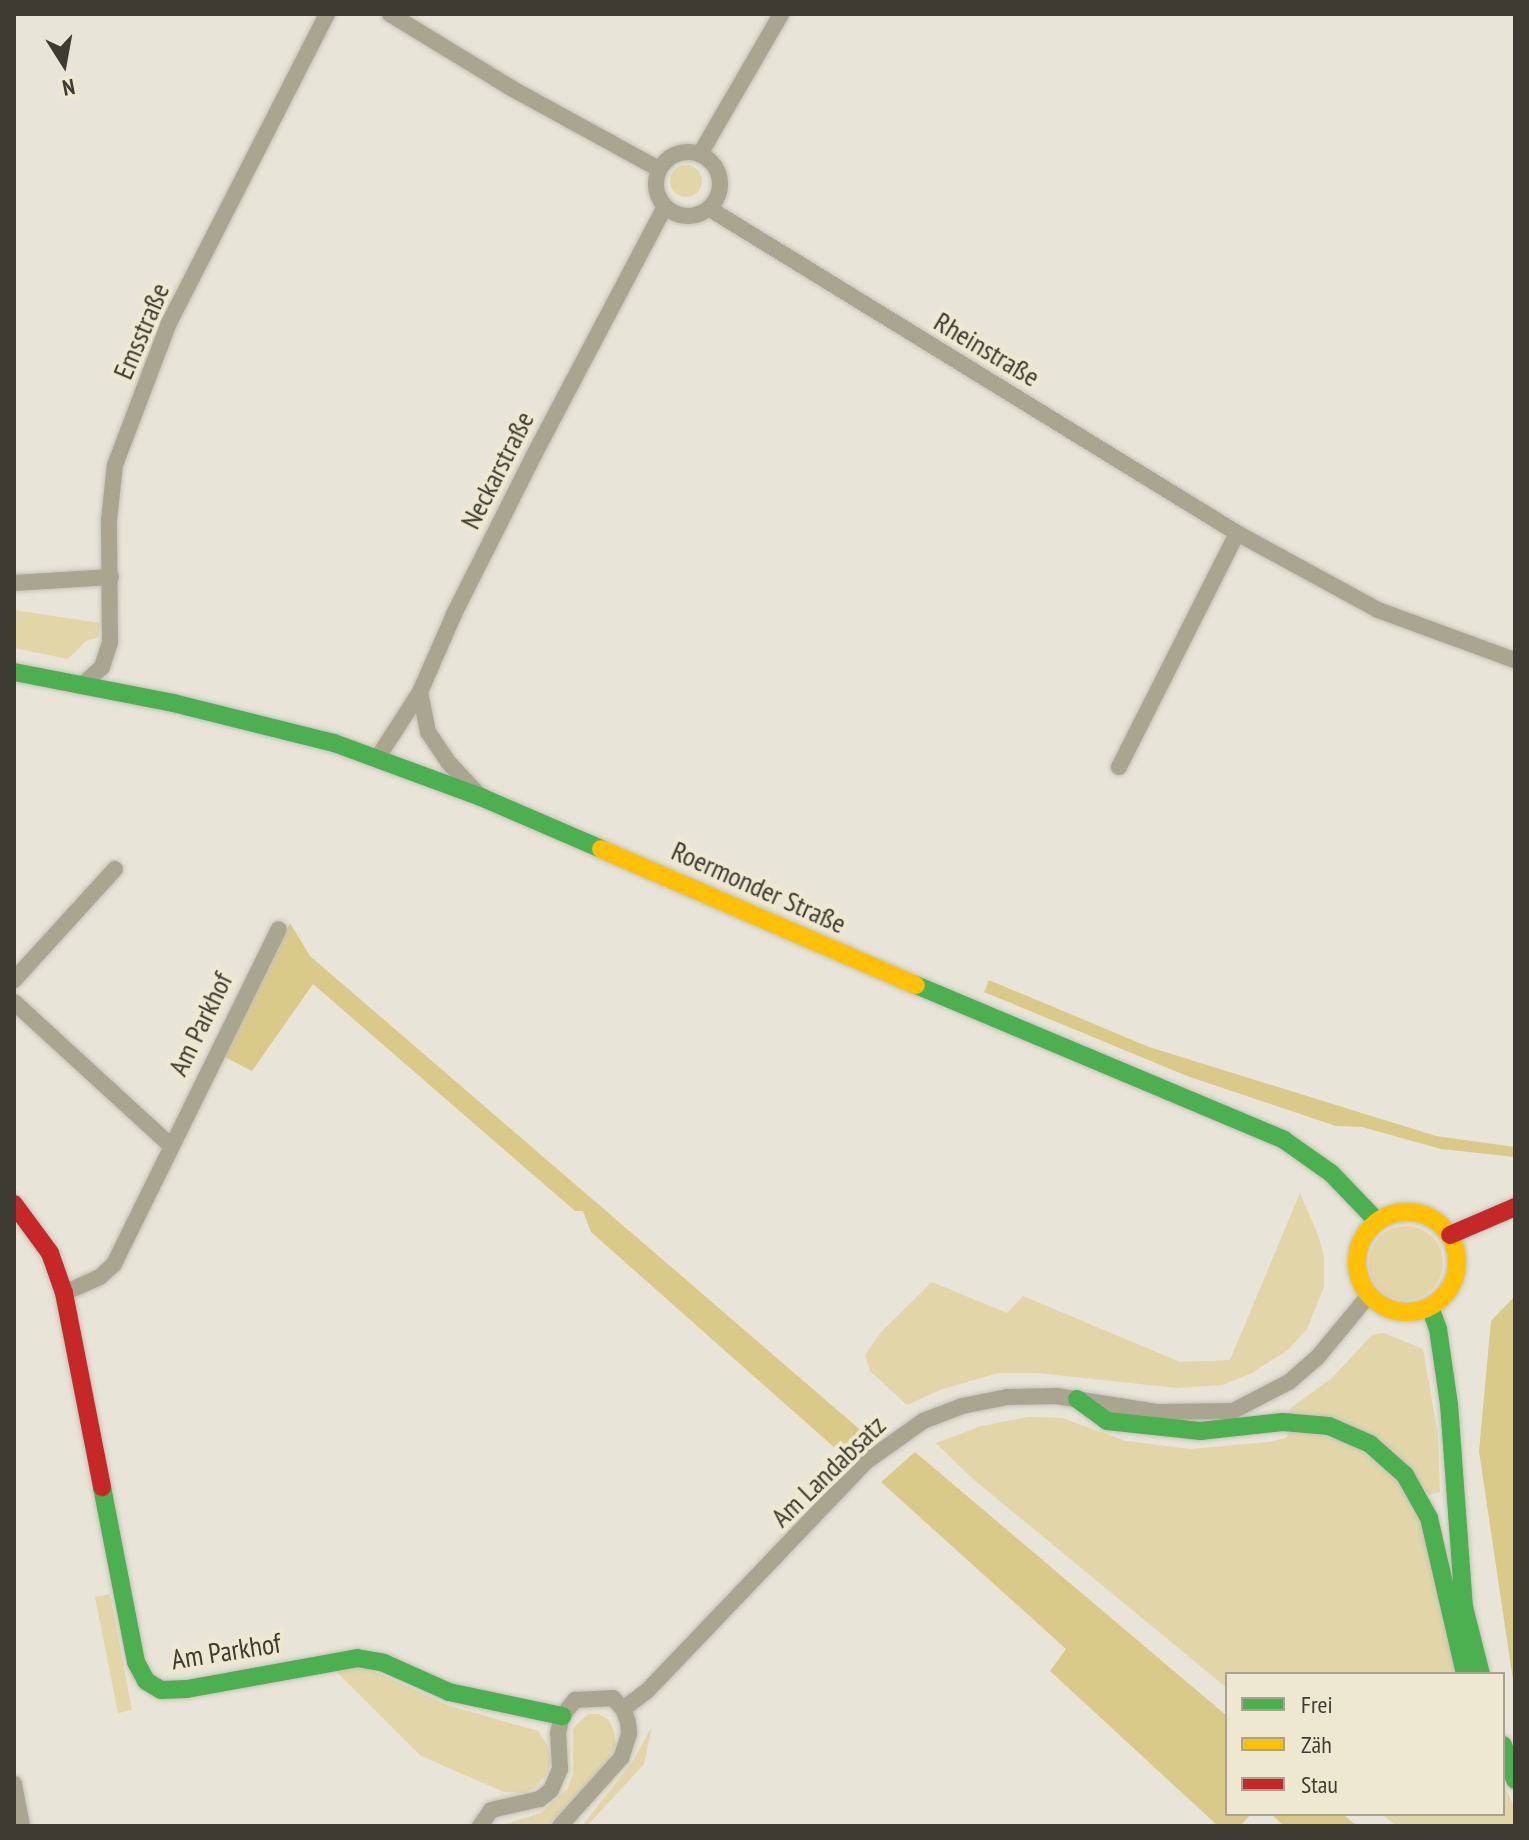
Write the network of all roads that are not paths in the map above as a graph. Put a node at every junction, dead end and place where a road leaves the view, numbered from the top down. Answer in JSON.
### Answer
{"nodes":[{"id":1,"x":327,"y":14,"type":"edge"},
{"id":2,"x":390,"y":14,"type":"edge"},
{"id":3,"x":781,"y":14,"type":"edge"},
{"id":4,"x":700,"y":154,"type":"junction"},
{"id":5,"x":659,"y":169,"type":"junction"},
{"id":6,"x":665,"y":207,"type":"junction"},
{"id":7,"x":710,"y":209,"type":"junction"},
{"id":8,"x":1237,"y":533,"type":"junction"},
{"id":9,"x":111,"y":577,"type":"junction"},
{"id":10,"x":14,"y":583,"type":"edge"},
{"id":11,"x":1515,"y":660,"type":"edge"},
{"id":12,"x":14,"y":672,"type":"edge"},
{"id":13,"x":81,"y":686,"type":"junction"},
{"id":14,"x":420,"y":692,"type":"junction"},
{"id":15,"x":378,"y":757,"type":"junction"},
{"id":16,"x":1119,"y":767,"type":"dead end"},
{"id":17,"x":481,"y":797,"type":"junction"},
{"id":18,"x":115,"y":869,"type":"dead end"},
{"id":19,"x":279,"y":929,"type":"dead end"},
{"id":20,"x":14,"y":980,"type":"edge"},
{"id":21,"x":14,"y":1002,"type":"edge"},
{"id":22,"x":171,"y":1146,"type":"junction"},
{"id":23,"x":14,"y":1204,"type":"edge"},
{"id":24,"x":1515,"y":1207,"type":"edge"},
{"id":25,"x":1377,"y":1221,"type":"junction"},
{"id":26,"x":1450,"y":1235,"type":"junction"},
{"id":27,"x":64,"y":1293,"type":"junction"},
{"id":28,"x":1369,"y":1295,"type":"junction"},
{"id":29,"x":1430,"y":1307,"type":"junction"},
{"id":30,"x":1077,"y":1399,"type":"junction"},
{"id":31,"x":1465,"y":1672,"type":"edge"},
{"id":32,"x":1480,"y":1672,"type":"edge"},
{"id":33,"x":623,"y":1709,"type":"junction"},
{"id":34,"x":562,"y":1716,"type":"junction"},
{"id":35,"x":14,"y":1784,"type":"edge"},
{"id":36,"x":22,"y":1826,"type":"edge"},
{"id":37,"x":480,"y":1826,"type":"edge"},
{"id":38,"x":560,"y":1826,"type":"edge"}],
"edges":[{"from":1,"to":9,"type":"street","name":"Emsstraße"},
{"from":2,"to":5,"type":"street"},
{"from":3,"to":4,"type":"street"},
{"from":4,"to":5,"type":"street"},
{"from":4,"to":7,"type":"street"},
{"from":5,"to":6,"type":"street"},
{"from":6,"to":7,"type":"street"},
{"from":6,"to":14,"type":"street","name":"Neckarstraße"},
{"from":7,"to":8,"type":"street","name":"Rheinstraße"},
{"from":8,"to":11,"type":"street","name":"Rheinstraße"},
{"from":8,"to":16,"type":"street"},
{"from":9,"to":10,"type":"street"},
{"from":9,"to":13,"type":"street","name":"Emsstraße"},
{"from":12,"to":13,"type":"main road","name":"Roermonder Straße"},
{"from":13,"to":15,"type":"main road","name":"Roermonder Straße"},
{"from":14,"to":15,"type":"street","name":"Neckarstraße"},
{"from":14,"to":17,"type":"street"},
{"from":15,"to":17,"type":"main road","name":"Roermonder Straße"},
{"from":17,"to":25,"type":"main road","name":"Roermonder Straße"},
{"from":18,"to":20,"type":"street"},
{"from":19,"to":22,"type":"street","name":"Am Parkhof"},
{"from":21,"to":22,"type":"street"},
{"from":22,"to":27,"type":"street","name":"Am Parkhof"},
{"from":23,"to":27,"type":"main road","name":"Am Parkhof"},
{"from":24,"to":26,"type":"main road"},
{"from":25,"to":26,"type":"main road"},
{"from":25,"to":28,"type":"main road"},
{"from":26,"to":29,"type":"main road"},
{"from":27,"to":34,"type":"main road","name":"Am Parkhof"},
{"from":28,"to":29,"type":"main road"},
{"from":28,"to":30,"type":"street","name":"Am Landabsatz"},
{"from":29,"to":32,"type":"main road"},
{"from":30,"to":31,"type":"main road"},
{"from":30,"to":33,"type":"street","name":"Am Landabsatz"},
{"from":33,"to":34,"type":"street"},
{"from":33,"to":38,"type":"street"},
{"from":34,"to":37,"type":"street"},
{"from":35,"to":36,"type":"street"}]}
